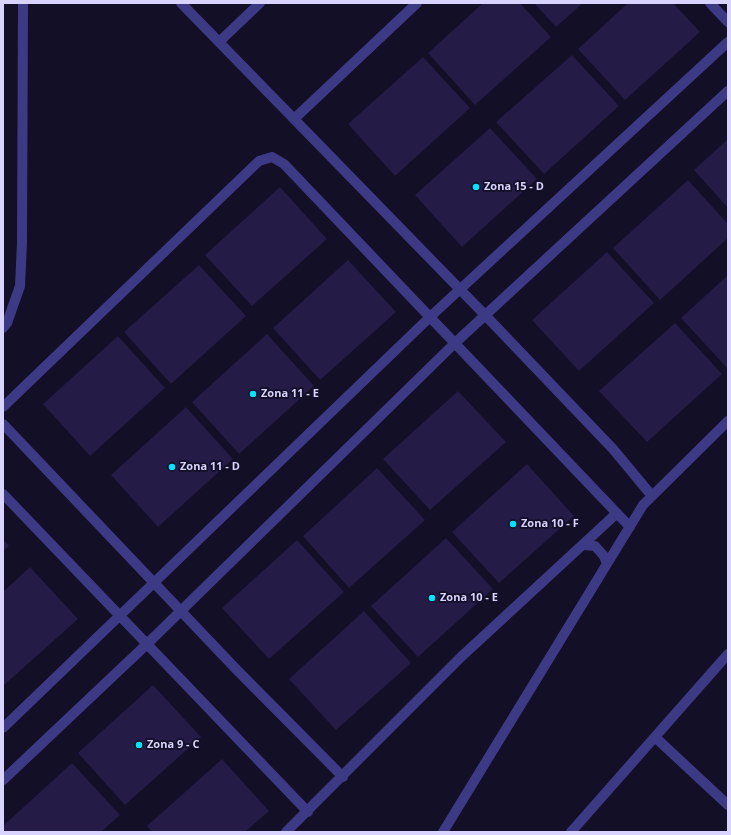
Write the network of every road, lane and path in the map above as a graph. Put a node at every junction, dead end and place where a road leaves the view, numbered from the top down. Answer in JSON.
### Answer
{"nodes":[{"id":1,"x":23,"y":3,"type":"edge"},
{"id":2,"x":181,"y":3,"type":"edge"},
{"id":3,"x":260,"y":3,"type":"edge"},
{"id":4,"x":417,"y":3,"type":"edge"},
{"id":5,"x":710,"y":3,"type":"edge"},
{"id":6,"x":728,"y":22,"type":"edge"},
{"id":7,"x":218,"y":42,"type":"junction"},
{"id":8,"x":728,"y":42,"type":"edge"},
{"id":9,"x":728,"y":91,"type":"edge"},
{"id":10,"x":294,"y":119,"type":"junction"},
{"id":11,"x":459,"y":290,"type":"junction"},
{"id":12,"x":486,"y":315,"type":"junction"},
{"id":13,"x":430,"y":317,"type":"junction"},
{"id":14,"x":3,"y":328,"type":"edge"},
{"id":15,"x":456,"y":343,"type":"junction"},
{"id":16,"x":3,"y":407,"type":"edge"},
{"id":17,"x":728,"y":421,"type":"edge"},
{"id":18,"x":3,"y":424,"type":"edge"},
{"id":19,"x":3,"y":494,"type":"edge"},
{"id":20,"x":652,"y":496,"type":"junction"},
{"id":21,"x":617,"y":513,"type":"junction"},
{"id":22,"x":630,"y":527,"type":"junction"},
{"id":23,"x":583,"y":545,"type":"junction"},
{"id":24,"x":607,"y":564,"type":"junction"},
{"id":25,"x":153,"y":582,"type":"junction"},
{"id":26,"x":180,"y":611,"type":"junction"},
{"id":27,"x":120,"y":616,"type":"junction"},
{"id":28,"x":147,"y":644,"type":"junction"},
{"id":29,"x":728,"y":654,"type":"edge"},
{"id":30,"x":3,"y":728,"type":"edge"},
{"id":31,"x":656,"y":738,"type":"junction"},
{"id":32,"x":343,"y":777,"type":"junction"},
{"id":33,"x":3,"y":780,"type":"edge"},
{"id":34,"x":728,"y":805,"type":"edge"},
{"id":35,"x":308,"y":812,"type":"junction"},
{"id":36,"x":573,"y":831,"type":"edge"},
{"id":37,"x":286,"y":832,"type":"edge"},
{"id":38,"x":443,"y":832,"type":"edge"}],
"edges":[{"from":1,"to":14,"type":"street"},
{"from":2,"to":7,"type":"street"},
{"from":3,"to":7,"type":"street"},
{"from":4,"to":10,"type":"street"},
{"from":5,"to":6,"type":"street"},
{"from":7,"to":10,"type":"street"},
{"from":8,"to":11,"type":"street"},
{"from":9,"to":12,"type":"street"},
{"from":10,"to":11,"type":"street"},
{"from":11,"to":12,"type":"street"},
{"from":11,"to":13,"type":"street"},
{"from":12,"to":15,"type":"street"},
{"from":12,"to":20,"type":"street"},
{"from":13,"to":15,"type":"street"},
{"from":13,"to":16,"type":"street"},
{"from":13,"to":25,"type":"street"},
{"from":15,"to":21,"type":"street"},
{"from":15,"to":26,"type":"street"},
{"from":17,"to":20,"type":"street"},
{"from":18,"to":25,"type":"street"},
{"from":19,"to":27,"type":"street"},
{"from":20,"to":22,"type":"street"},
{"from":21,"to":22,"type":"street"},
{"from":21,"to":23,"type":"street"},
{"from":22,"to":24,"type":"street"},
{"from":23,"to":24,"type":"street"},
{"from":23,"to":32,"type":"street"},
{"from":24,"to":38,"type":"street"},
{"from":25,"to":26,"type":"street"},
{"from":25,"to":27,"type":"street"},
{"from":26,"to":28,"type":"street"},
{"from":26,"to":32,"type":"street"},
{"from":27,"to":28,"type":"street"},
{"from":27,"to":30,"type":"street"},
{"from":28,"to":33,"type":"street"},
{"from":28,"to":35,"type":"street"},
{"from":29,"to":31,"type":"street"},
{"from":31,"to":34,"type":"street"},
{"from":31,"to":36,"type":"street"},
{"from":32,"to":35,"type":"street"},
{"from":35,"to":37,"type":"street"}]}
